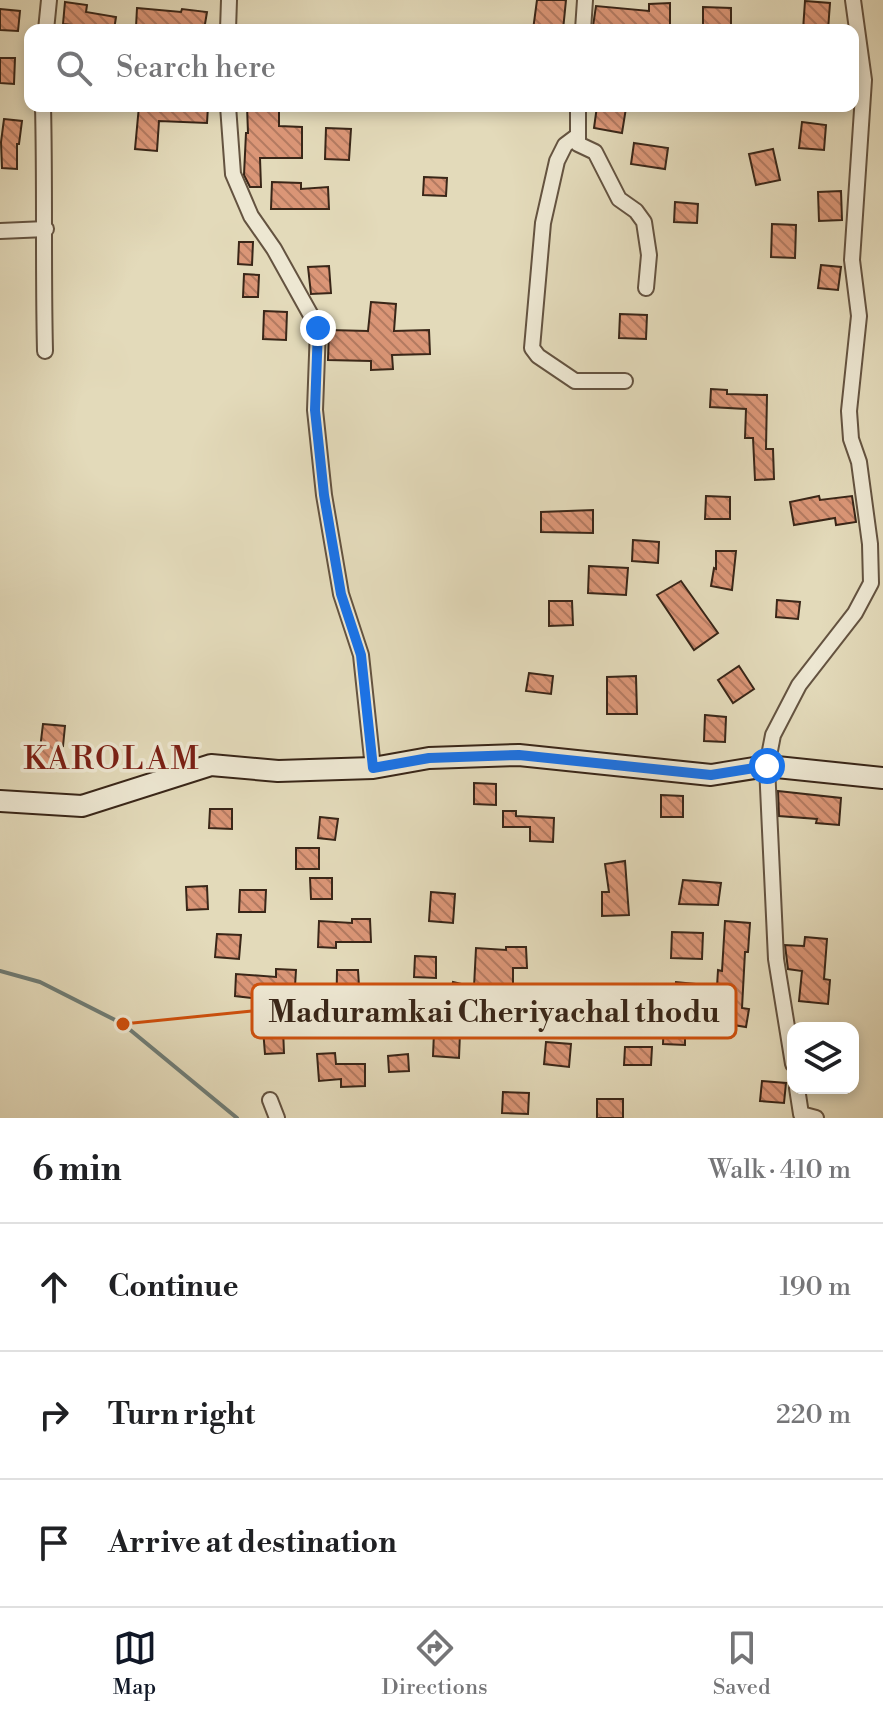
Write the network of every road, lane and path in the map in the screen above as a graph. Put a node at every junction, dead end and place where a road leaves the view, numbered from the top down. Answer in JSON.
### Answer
{"nodes":[{"id":1,"x":49,"y":0,"type":"edge"},
{"id":2,"x":229,"y":0,"type":"edge"},
{"id":3,"x":585,"y":0,"type":"edge"},
{"id":4,"x":853,"y":0,"type":"edge"},
{"id":5,"x":47,"y":24,"type":"edge"},
{"id":6,"x":228,"y":24,"type":"edge"},
{"id":7,"x":583,"y":24,"type":"edge"},
{"id":8,"x":856,"y":24,"type":"edge"},
{"id":9,"x":859,"y":44,"type":"edge"},
{"id":10,"x":43,"y":112,"type":"edge"},
{"id":11,"x":228,"y":112,"type":"edge"},
{"id":12,"x":578,"y":112,"type":"edge"},
{"id":13,"x":577,"y":136,"type":"junction"},
{"id":14,"x":46,"y":229,"type":"junction"},
{"id":15,"x":0,"y":231,"type":"edge"},
{"id":16,"x":646,"y":288,"type":"dead end"},
{"id":17,"x":45,"y":351,"type":"dead end"},
{"id":18,"x":625,"y":381,"type":"dead end"},
{"id":19,"x":767,"y":766,"type":"junction"},
{"id":20,"x":373,"y":768,"type":"junction"},
{"id":21,"x":883,"y":778,"type":"edge"},
{"id":22,"x":0,"y":801,"type":"edge"},
{"id":23,"x":787,"y":1027,"type":"edge"},
{"id":24,"x":798,"y":1094,"type":"edge"},
{"id":25,"x":270,"y":1100,"type":"dead end"},
{"id":26,"x":277,"y":1118,"type":"edge"},
{"id":27,"x":816,"y":1118,"type":"edge"}],
"edges":[{"from":1,"to":5,"type":"street"},
{"from":2,"to":6,"type":"street"},
{"from":3,"to":7,"type":"street"},
{"from":4,"to":8,"type":"street"},
{"from":9,"to":19,"type":"street"},
{"from":10,"to":14,"type":"street"},
{"from":11,"to":20,"type":"street"},
{"from":12,"to":13,"type":"street"},
{"from":13,"to":16,"type":"street"},
{"from":13,"to":18,"type":"street"},
{"from":14,"to":15,"type":"street"},
{"from":14,"to":17,"type":"street"},
{"from":19,"to":20,"type":"main road"},
{"from":19,"to":21,"type":"main road"},
{"from":19,"to":23,"type":"street"},
{"from":20,"to":22,"type":"main road"},
{"from":24,"to":27,"type":"street"},
{"from":25,"to":26,"type":"street"}]}
